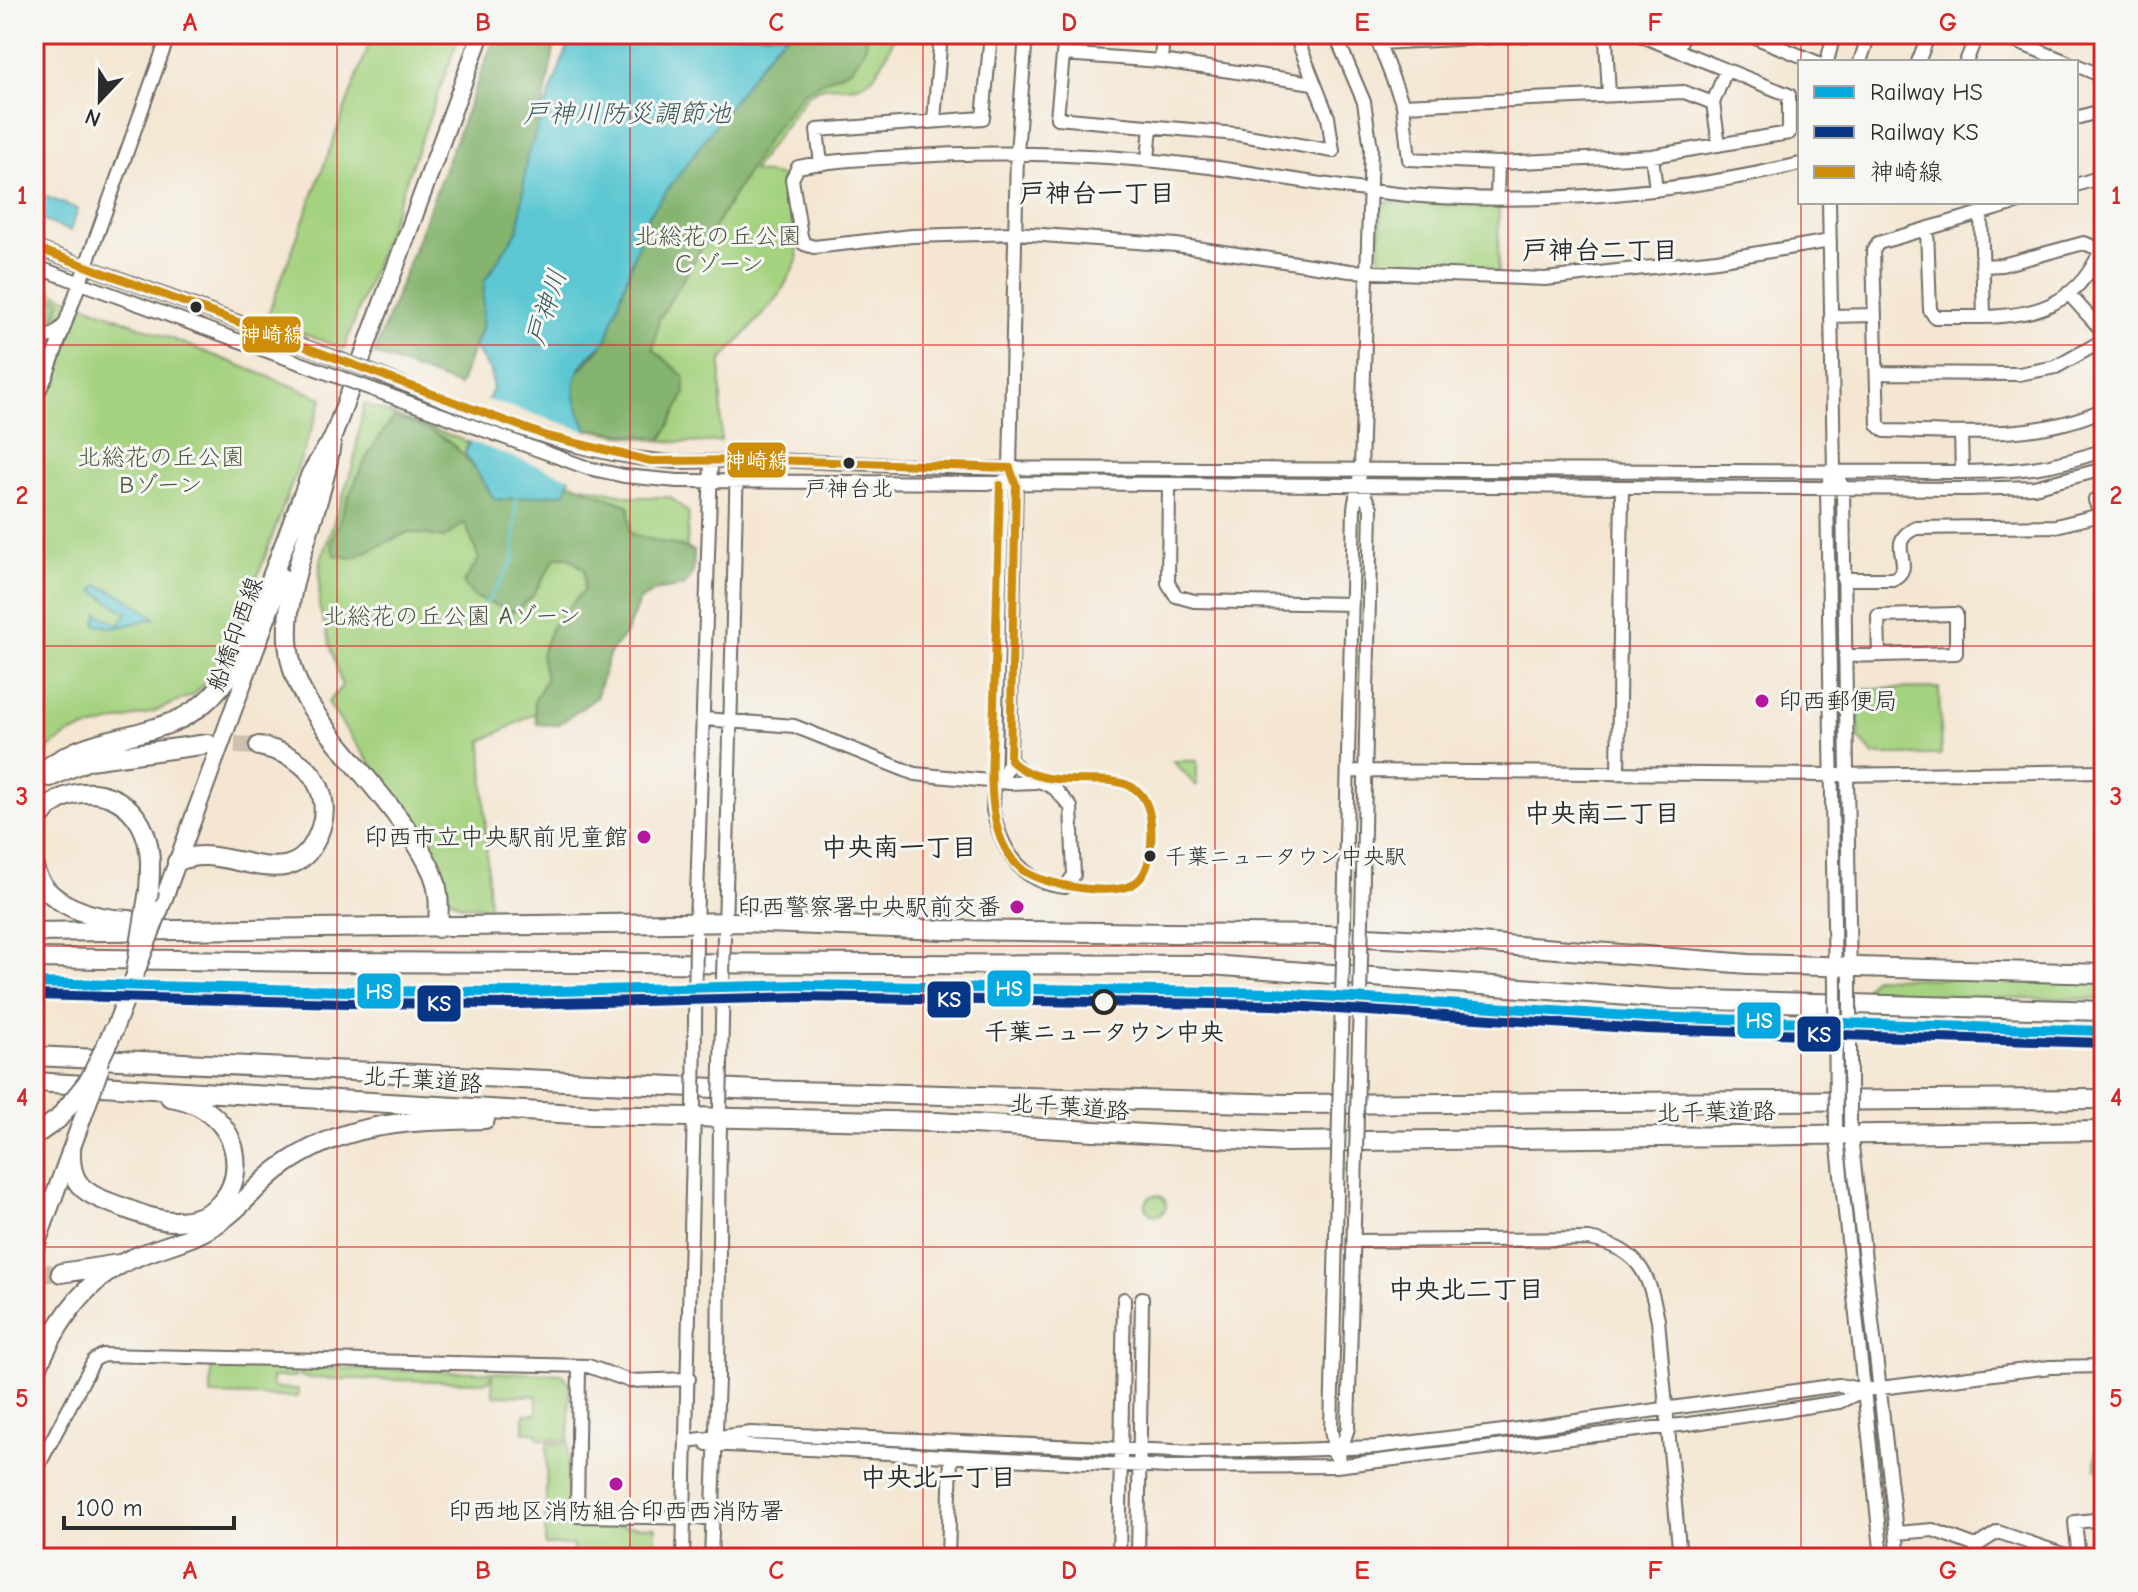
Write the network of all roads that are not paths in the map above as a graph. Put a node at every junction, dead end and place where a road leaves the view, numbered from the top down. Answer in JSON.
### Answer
{"nodes":[{"id":1,"x":169,"y":34,"type":"edge"},
{"id":2,"x":481,"y":34,"type":"edge"},
{"id":3,"x":941,"y":34,"type":"edge"},
{"id":4,"x":991,"y":34,"type":"edge"},
{"id":5,"x":1026,"y":34,"type":"edge"},
{"id":6,"x":1065,"y":34,"type":"edge"},
{"id":7,"x":1163,"y":34,"type":"edge"},
{"id":8,"x":1295,"y":34,"type":"edge"},
{"id":9,"x":1335,"y":34,"type":"edge"},
{"id":10,"x":1557,"y":34,"type":"edge"},
{"id":11,"x":1609,"y":34,"type":"edge"},
{"id":12,"x":1637,"y":34,"type":"edge"},
{"id":13,"x":1684,"y":34,"type":"edge"},
{"id":14,"x":1747,"y":34,"type":"edge"},
{"id":15,"x":1869,"y":34,"type":"edge"},
{"id":16,"x":1929,"y":34,"type":"edge"},
{"id":17,"x":1977,"y":34,"type":"edge"},
{"id":18,"x":1997,"y":34,"type":"edge"},
{"id":19,"x":1834,"y":36,"type":"edge"},
{"id":20,"x":1429,"y":38,"type":"edge"},
{"id":21,"x":1377,"y":39,"type":"edge"},
{"id":22,"x":1677,"y":50,"type":"junction"},
{"id":23,"x":1063,"y":54,"type":"junction"},
{"id":24,"x":1811,"y":60,"type":"edge"},
{"id":25,"x":1828,"y":60,"type":"edge"},
{"id":26,"x":1861,"y":60,"type":"edge"},
{"id":27,"x":1919,"y":60,"type":"edge"},
{"id":28,"x":1967,"y":60,"type":"edge"},
{"id":29,"x":2062,"y":60,"type":"edge"},
{"id":30,"x":1161,"y":61,"type":"junction"},
{"id":31,"x":2078,"y":66,"type":"edge"},
{"id":32,"x":1726,"y":70,"type":"junction"},
{"id":33,"x":2104,"y":77,"type":"edge"},
{"id":34,"x":1313,"y":83,"type":"junction"},
{"id":35,"x":1609,"y":95,"type":"junction"},
{"id":36,"x":1713,"y":103,"type":"junction"},
{"id":37,"x":1403,"y":105,"type":"junction"},
{"id":38,"x":2104,"y":110,"type":"edge"},
{"id":39,"x":2078,"y":117,"type":"edge"},
{"id":40,"x":934,"y":120,"type":"junction"},
{"id":41,"x":1151,"y":126,"type":"junction"},
{"id":42,"x":1719,"y":145,"type":"junction"},
{"id":43,"x":1017,"y":153,"type":"junction"},
{"id":44,"x":1652,"y":156,"type":"junction"},
{"id":45,"x":1148,"y":160,"type":"junction"},
{"id":46,"x":1498,"y":163,"type":"junction"},
{"id":47,"x":821,"y":164,"type":"junction"},
{"id":48,"x":1798,"y":164,"type":"edge"},
{"id":49,"x":2104,"y":176,"type":"edge"},
{"id":50,"x":2078,"y":184,"type":"edge"},
{"id":51,"x":1656,"y":190,"type":"junction"},
{"id":52,"x":1372,"y":191,"type":"junction"},
{"id":53,"x":1497,"y":198,"type":"junction"},
{"id":54,"x":1829,"y":204,"type":"edge"},
{"id":55,"x":2012,"y":204,"type":"edge"},
{"id":56,"x":1981,"y":213,"type":"junction"},
{"id":57,"x":1927,"y":229,"type":"junction"},
{"id":58,"x":1016,"y":233,"type":"junction"},
{"id":59,"x":1830,"y":241,"type":"junction"},
{"id":60,"x":2103,"y":246,"type":"edge"},
{"id":61,"x":34,"y":247,"type":"edge"},
{"id":62,"x":34,"y":266,"type":"edge"},
{"id":63,"x":1982,"y":266,"type":"junction"},
{"id":64,"x":86,"y":267,"type":"junction"},
{"id":65,"x":1370,"y":272,"type":"junction"},
{"id":66,"x":80,"y":283,"type":"junction"},
{"id":67,"x":2068,"y":293,"type":"junction"},
{"id":68,"x":1875,"y":315,"type":"junction"},
{"id":69,"x":1831,"y":316,"type":"junction"},
{"id":70,"x":1984,"y":317,"type":"junction"},
{"id":71,"x":66,"y":322,"type":"junction"},
{"id":72,"x":2104,"y":333,"type":"edge"},
{"id":73,"x":43,"y":338,"type":"dead end"},
{"id":74,"x":2104,"y":340,"type":"edge"},
{"id":75,"x":1877,"y":373,"type":"junction"},
{"id":76,"x":34,"y":401,"type":"edge"},
{"id":77,"x":2104,"y":409,"type":"edge"},
{"id":78,"x":1961,"y":433,"type":"junction"},
{"id":79,"x":331,"y":442,"type":"junction"},
{"id":80,"x":2104,"y":450,"type":"edge"},
{"id":81,"x":737,"y":461,"type":"junction"},
{"id":82,"x":711,"y":462,"type":"junction"},
{"id":83,"x":1010,"y":468,"type":"junction"},
{"id":84,"x":1361,"y":468,"type":"junction"},
{"id":85,"x":2104,"y":469,"type":"edge"},
{"id":86,"x":1834,"y":470,"type":"junction"},
{"id":87,"x":1962,"y":472,"type":"junction"},
{"id":88,"x":711,"y":483,"type":"junction"},
{"id":89,"x":737,"y":484,"type":"junction"},
{"id":90,"x":1169,"y":484,"type":"junction"},
{"id":91,"x":1000,"y":485,"type":"junction"},
{"id":92,"x":1016,"y":485,"type":"junction"},
{"id":93,"x":1360,"y":487,"type":"junction"},
{"id":94,"x":1827,"y":487,"type":"junction"},
{"id":95,"x":1843,"y":487,"type":"junction"},
{"id":96,"x":1622,"y":488,"type":"junction"},
{"id":97,"x":2095,"y":500,"type":"dead end"},
{"id":98,"x":2102,"y":521,"type":"edge"},
{"id":99,"x":1843,"y":579,"type":"junction"},
{"id":100,"x":1352,"y":604,"type":"junction"},
{"id":101,"x":1879,"y":655,"type":"junction"},
{"id":102,"x":1845,"y":656,"type":"junction"},
{"id":103,"x":704,"y":719,"type":"junction"},
{"id":104,"x":731,"y":720,"type":"junction"},
{"id":105,"x":208,"y":744,"type":"tunnel mouth"},
{"id":106,"x":259,"y":746,"type":"tunnel mouth"},
{"id":107,"x":1010,"y":760,"type":"junction"},
{"id":108,"x":1350,"y":771,"type":"junction"},
{"id":109,"x":1365,"y":771,"type":"junction"},
{"id":110,"x":2104,"y":771,"type":"edge"},
{"id":111,"x":1618,"y":774,"type":"junction"},
{"id":112,"x":1834,"y":775,"type":"junction"},
{"id":113,"x":1847,"y":775,"type":"junction"},
{"id":114,"x":34,"y":778,"type":"edge"},
{"id":115,"x":992,"y":781,"type":"junction"},
{"id":116,"x":1041,"y":781,"type":"junction"},
{"id":117,"x":34,"y":788,"type":"edge"},
{"id":118,"x":34,"y":830,"type":"edge"},
{"id":119,"x":177,"y":862,"type":"junction"},
{"id":120,"x":34,"y":867,"type":"edge"},
{"id":121,"x":345,"y":927,"type":"junction"},
{"id":122,"x":438,"y":928,"type":"junction"},
{"id":123,"x":696,"y":929,"type":"junction"},
{"id":124,"x":725,"y":929,"type":"junction"},
{"id":125,"x":34,"y":932,"type":"edge"},
{"id":126,"x":34,"y":958,"type":"edge"},
{"id":127,"x":136,"y":970,"type":"junction"},
{"id":128,"x":2104,"y":974,"type":"edge"},
{"id":129,"x":1842,"y":978,"type":"junction"},
{"id":130,"x":2104,"y":1011,"type":"edge"},
{"id":131,"x":114,"y":1029,"type":"junction"},
{"id":132,"x":34,"y":1056,"type":"edge"},
{"id":133,"x":34,"y":1085,"type":"edge"},
{"id":134,"x":2104,"y":1099,"type":"edge"},
{"id":135,"x":694,"y":1113,"type":"junction"},
{"id":136,"x":720,"y":1113,"type":"junction"},
{"id":137,"x":592,"y":1115,"type":"junction"},
{"id":138,"x":1843,"y":1131,"type":"junction"},
{"id":139,"x":2104,"y":1131,"type":"edge"},
{"id":140,"x":34,"y":1136,"type":"edge"},
{"id":141,"x":71,"y":1152,"type":"junction"},
{"id":142,"x":1354,"y":1241,"type":"junction"},
{"id":143,"x":34,"y":1251,"type":"edge"},
{"id":144,"x":122,"y":1264,"type":"junction"},
{"id":145,"x":61,"y":1273,"type":"tunnel mouth"},
{"id":146,"x":1142,"y":1298,"type":"dead end"},
{"id":147,"x":1124,"y":1299,"type":"dead end"},
{"id":148,"x":579,"y":1366,"type":"junction"},
{"id":149,"x":2104,"y":1366,"type":"edge"},
{"id":150,"x":34,"y":1375,"type":"edge"},
{"id":151,"x":689,"y":1379,"type":"junction"},
{"id":152,"x":1881,"y":1387,"type":"junction"},
{"id":153,"x":1864,"y":1390,"type":"junction"},
{"id":154,"x":1666,"y":1409,"type":"junction"},
{"id":155,"x":1668,"y":1427,"type":"junction"},
{"id":156,"x":686,"y":1441,"type":"junction"},
{"id":157,"x":716,"y":1441,"type":"junction"},
{"id":158,"x":1121,"y":1448,"type":"junction"},
{"id":159,"x":1338,"y":1448,"type":"junction"},
{"id":160,"x":1140,"y":1449,"type":"junction"},
{"id":161,"x":951,"y":1456,"type":"junction"},
{"id":162,"x":1121,"y":1465,"type":"junction"},
{"id":163,"x":1139,"y":1466,"type":"junction"},
{"id":164,"x":1336,"y":1466,"type":"junction"},
{"id":165,"x":34,"y":1474,"type":"edge"},
{"id":166,"x":684,"y":1518,"type":"junction"},
{"id":167,"x":713,"y":1518,"type":"junction"},
{"id":168,"x":2104,"y":1519,"type":"edge"},
{"id":169,"x":1897,"y":1533,"type":"junction"},
{"id":170,"x":683,"y":1558,"type":"edge"},
{"id":171,"x":711,"y":1558,"type":"edge"},
{"id":172,"x":948,"y":1558,"type":"edge"},
{"id":173,"x":1119,"y":1558,"type":"edge"},
{"id":174,"x":1138,"y":1558,"type":"edge"},
{"id":175,"x":1680,"y":1558,"type":"edge"},
{"id":176,"x":1882,"y":1558,"type":"edge"},
{"id":177,"x":1899,"y":1558,"type":"edge"},
{"id":178,"x":2076,"y":1558,"type":"edge"}],
"edges":[{"from":1,"to":64,"type":"street"},
{"from":2,"to":79,"type":"main road","name":"船橋印西線"},
{"from":3,"to":40,"type":"street"},
{"from":4,"to":40,"type":"street"},
{"from":5,"to":43,"type":"street"},
{"from":6,"to":23,"type":"street"},
{"from":7,"to":30,"type":"street"},
{"from":8,"to":34,"type":"street"},
{"from":9,"to":52,"type":"street"},
{"from":10,"to":20,"type":"street"},
{"from":11,"to":35,"type":"street"},
{"from":12,"to":22,"type":"street"},
{"from":13,"to":22,"type":"street"},
{"from":14,"to":24,"type":"street"},
{"from":15,"to":26,"type":"street"},
{"from":16,"to":27,"type":"street"},
{"from":17,"to":28,"type":"street"},
{"from":18,"to":29,"type":"street"},
{"from":19,"to":25,"type":"street"},
{"from":20,"to":21,"type":"street"},
{"from":21,"to":37,"type":"street"},
{"from":22,"to":32,"type":"street"},
{"from":23,"to":30,"type":"street"},
{"from":23,"to":41,"type":"street"},
{"from":30,"to":34,"type":"street"},
{"from":31,"to":33,"type":"street"},
{"from":32,"to":36,"type":"street"},
{"from":32,"to":42,"type":"street"},
{"from":34,"to":41,"type":"street"},
{"from":35,"to":36,"type":"street"},
{"from":35,"to":37,"type":"street"},
{"from":36,"to":42,"type":"street"},
{"from":37,"to":46,"type":"street"},
{"from":38,"to":39,"type":"street"},
{"from":40,"to":47,"type":"street"},
{"from":41,"to":45,"type":"street"},
{"from":42,"to":44,"type":"street"},
{"from":43,"to":45,"type":"street"},
{"from":43,"to":47,"type":"street"},
{"from":43,"to":58,"type":"street"},
{"from":44,"to":46,"type":"street"},
{"from":44,"to":51,"type":"street"},
{"from":45,"to":52,"type":"street"},
{"from":46,"to":53,"type":"street"},
{"from":47,"to":58,"type":"street"},
{"from":48,"to":51,"type":"street"},
{"from":49,"to":50,"type":"street"},
{"from":51,"to":53,"type":"street"},
{"from":52,"to":53,"type":"street"},
{"from":52,"to":65,"type":"street"},
{"from":54,"to":59,"type":"street"},
{"from":55,"to":56,"type":"street"},
{"from":56,"to":57,"type":"street"},
{"from":56,"to":63,"type":"street"},
{"from":57,"to":68,"type":"street"},
{"from":57,"to":70,"type":"street"},
{"from":58,"to":65,"type":"street"},
{"from":58,"to":83,"type":"street"},
{"from":59,"to":65,"type":"street"},
{"from":59,"to":69,"type":"street"},
{"from":60,"to":63,"type":"street"},
{"from":60,"to":67,"type":"street"},
{"from":61,"to":64,"type":"street"},
{"from":62,"to":66,"type":"street"},
{"from":63,"to":70,"type":"street"},
{"from":64,"to":66,"type":"street"},
{"from":64,"to":82,"type":"street","bridge":true},
{"from":65,"to":84,"type":"street"},
{"from":66,"to":71,"type":"street"},
{"from":66,"to":88,"type":"street","bridge":true},
{"from":67,"to":70,"type":"street"},
{"from":67,"to":72,"type":"street"},
{"from":68,"to":69,"type":"street"},
{"from":68,"to":75,"type":"street"},
{"from":69,"to":86,"type":"street"},
{"from":71,"to":73,"type":"street"},
{"from":71,"to":76,"type":"street"},
{"from":74,"to":75,"type":"street"},
{"from":75,"to":78,"type":"street"},
{"from":77,"to":78,"type":"street"},
{"from":78,"to":87,"type":"street"},
{"from":79,"to":114,"type":"highway"},
{"from":79,"to":119,"type":"main road","name":"船橋印西線"},
{"from":79,"to":122,"type":"highway"},
{"from":80,"to":87,"type":"street"},
{"from":81,"to":82,"type":"street"},
{"from":81,"to":83,"type":"street"},
{"from":81,"to":89,"type":"street"},
{"from":82,"to":88,"type":"street"},
{"from":83,"to":84,"type":"street"},
{"from":83,"to":91,"type":"street"},
{"from":83,"to":92,"type":"street"},
{"from":84,"to":86,"type":"street"},
{"from":84,"to":93,"type":"street"},
{"from":85,"to":95,"type":"street"},
{"from":86,"to":87,"type":"street"},
{"from":86,"to":94,"type":"street"},
{"from":86,"to":95,"type":"street"},
{"from":88,"to":89,"type":"street"},
{"from":88,"to":103,"type":"street"},
{"from":89,"to":91,"type":"street"},
{"from":89,"to":104,"type":"street"},
{"from":90,"to":92,"type":"street"},
{"from":90,"to":93,"type":"street"},
{"from":90,"to":100,"type":"street"},
{"from":91,"to":92,"type":"street"},
{"from":91,"to":115,"type":"street"},
{"from":92,"to":107,"type":"street"},
{"from":93,"to":96,"type":"street"},
{"from":93,"to":100,"type":"street"},
{"from":93,"to":109,"type":"street"},
{"from":94,"to":95,"type":"street"},
{"from":94,"to":96,"type":"street"},
{"from":94,"to":112,"type":"street"},
{"from":95,"to":99,"type":"street"},
{"from":96,"to":111,"type":"street"},
{"from":97,"to":98,"type":"street"},
{"from":98,"to":99,"type":"street"},
{"from":99,"to":102,"type":"street"},
{"from":100,"to":108,"type":"street"},
{"from":101,"to":101,"type":"street"},
{"from":101,"to":102,"type":"street"},
{"from":102,"to":113,"type":"street"},
{"from":103,"to":104,"type":"street"},
{"from":103,"to":123,"type":"street"},
{"from":104,"to":115,"type":"street"},
{"from":104,"to":124,"type":"street"},
{"from":105,"to":117,"type":"highway"},
{"from":106,"to":119,"type":"highway"},
{"from":107,"to":115,"type":"street"},
{"from":107,"to":116,"type":"street"},
{"from":108,"to":109,"type":"street"},
{"from":108,"to":159,"type":"street","bridge":true},
{"from":109,"to":111,"type":"street"},
{"from":109,"to":142,"type":"street","bridge":true},
{"from":110,"to":113,"type":"street"},
{"from":111,"to":112,"type":"street"},
{"from":112,"to":113,"type":"street"},
{"from":112,"to":129,"type":"street"},
{"from":113,"to":129,"type":"street"},
{"from":115,"to":116,"type":"street"},
{"from":115,"to":116,"type":"street"},
{"from":118,"to":127,"type":"highway","bridge":true},
{"from":119,"to":127,"type":"main road","name":"船橋印西線","bridge":true},
{"from":120,"to":121,"type":"highway"},
{"from":121,"to":122,"type":"highway"},
{"from":121,"to":125,"type":"highway"},
{"from":122,"to":123,"type":"highway"},
{"from":123,"to":124,"type":"highway"},
{"from":123,"to":135,"type":"street","bridge":true},
{"from":124,"to":129,"type":"highway"},
{"from":124,"to":136,"type":"street","bridge":true},
{"from":126,"to":130,"type":"highway"},
{"from":127,"to":131,"type":"main road","name":"船橋印西線","bridge":true},
{"from":128,"to":129,"type":"highway"},
{"from":129,"to":138,"type":"street","bridge":true},
{"from":131,"to":140,"type":"highway","bridge":true},
{"from":131,"to":141,"type":"main road","name":"船橋印西線","bridge":true},
{"from":132,"to":134,"type":"highway","name":"北千葉道路"},
{"from":133,"to":137,"type":"highway","name":"北千葉道路"},
{"from":133,"to":141,"type":"highway"},
{"from":135,"to":136,"type":"highway","name":"北千葉道路"},
{"from":135,"to":137,"type":"highway","name":"北千葉道路"},
{"from":135,"to":151,"type":"street"},
{"from":136,"to":138,"type":"highway","name":"北千葉道路"},
{"from":136,"to":157,"type":"street"},
{"from":137,"to":144,"type":"highway"},
{"from":138,"to":139,"type":"highway","name":"北千葉道路"},
{"from":138,"to":152,"type":"street"},
{"from":138,"to":153,"type":"street"},
{"from":141,"to":143,"type":"main road","name":"船橋印西線"},
{"from":142,"to":154,"type":"street"},
{"from":142,"to":159,"type":"street"},
{"from":144,"to":145,"type":"highway"},
{"from":144,"to":150,"type":"highway"},
{"from":146,"to":160,"type":"street"},
{"from":147,"to":158,"type":"street"},
{"from":148,"to":151,"type":"street"},
{"from":148,"to":165,"type":"street"},
{"from":148,"to":166,"type":"street"},
{"from":149,"to":152,"type":"street"},
{"from":151,"to":156,"type":"street"},
{"from":152,"to":153,"type":"street"},
{"from":152,"to":169,"type":"street"},
{"from":153,"to":154,"type":"street"},
{"from":153,"to":155,"type":"street"},
{"from":153,"to":176,"type":"street"},
{"from":154,"to":155,"type":"street"},
{"from":154,"to":159,"type":"street"},
{"from":155,"to":164,"type":"street"},
{"from":155,"to":175,"type":"street"},
{"from":156,"to":157,"type":"street"},
{"from":156,"to":166,"type":"street"},
{"from":157,"to":158,"type":"street"},
{"from":157,"to":161,"type":"street"},
{"from":157,"to":167,"type":"street"},
{"from":158,"to":160,"type":"street"},
{"from":158,"to":162,"type":"street"},
{"from":159,"to":160,"type":"street"},
{"from":159,"to":164,"type":"street"},
{"from":160,"to":163,"type":"street"},
{"from":161,"to":162,"type":"street"},
{"from":161,"to":172,"type":"street"},
{"from":162,"to":163,"type":"street"},
{"from":162,"to":173,"type":"street"},
{"from":163,"to":164,"type":"street"},
{"from":163,"to":174,"type":"street"},
{"from":166,"to":167,"type":"street"},
{"from":166,"to":170,"type":"street"},
{"from":167,"to":171,"type":"street"},
{"from":168,"to":178,"type":"street"},
{"from":169,"to":177,"type":"street"},
{"from":169,"to":178,"type":"street"}]}
